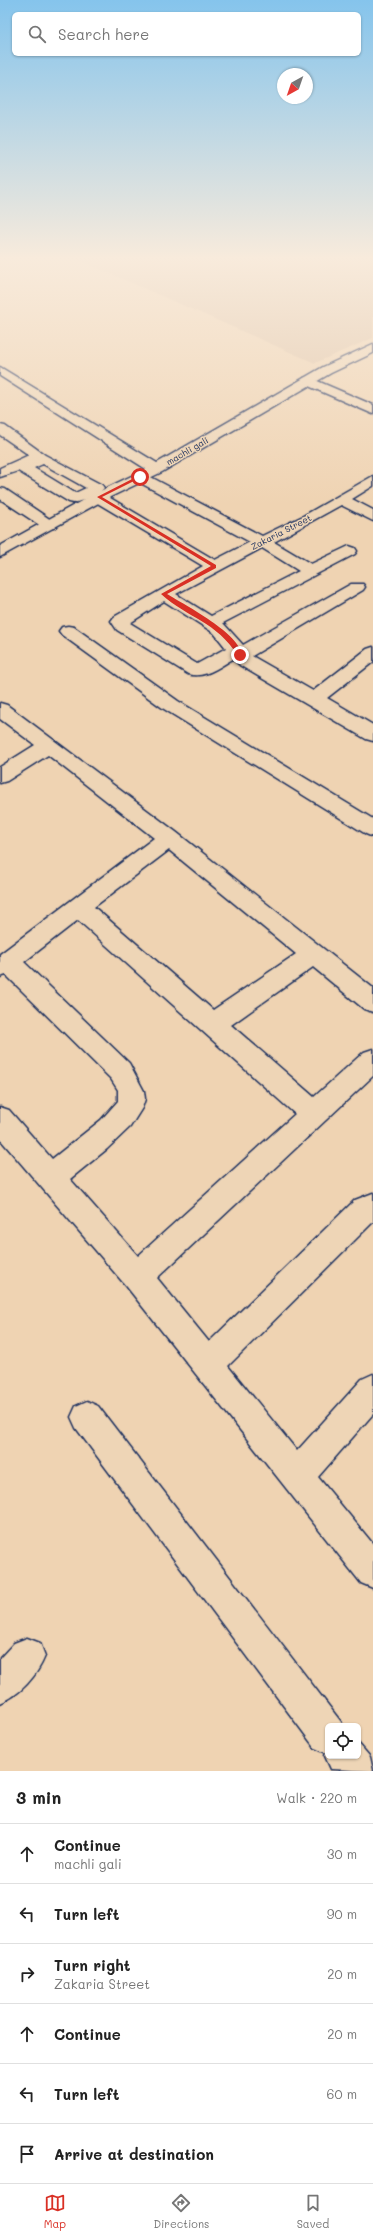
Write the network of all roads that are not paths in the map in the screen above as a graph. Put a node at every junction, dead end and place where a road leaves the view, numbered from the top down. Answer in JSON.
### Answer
{"nodes":[{"id":1,"x":373,"y":348,"type":"edge"},
{"id":2,"x":0,"y":371,"type":"edge"},
{"id":3,"x":308,"y":381,"type":"junction"},
{"id":4,"x":373,"y":410,"type":"edge"},
{"id":5,"x":0,"y":429,"type":"edge"},
{"id":6,"x":36,"y":460,"type":"junction"},
{"id":7,"x":156,"y":469,"type":"junction"},
{"id":8,"x":0,"y":473,"type":"edge"},
{"id":9,"x":140,"y":477,"type":"junction"},
{"id":10,"x":373,"y":480,"type":"edge"},
{"id":11,"x":0,"y":492,"type":"edge"},
{"id":12,"x":95,"y":494,"type":"junction"},
{"id":13,"x":341,"y":499,"type":"junction"},
{"id":14,"x":373,"y":516,"type":"edge"},
{"id":15,"x":49,"y":525,"type":"junction"},
{"id":16,"x":262,"y":542,"type":"junction"},
{"id":17,"x":349,"y":551,"type":"dead end"},
{"id":18,"x":0,"y":552,"type":"edge"},
{"id":19,"x":214,"y":566,"type":"junction"},
{"id":20,"x":311,"y":570,"type":"junction"},
{"id":21,"x":357,"y":587,"type":"dead end"},
{"id":22,"x":164,"y":594,"type":"junction"},
{"id":23,"x":210,"y":623,"type":"junction"},
{"id":24,"x":68,"y":631,"type":"dead end"},
{"id":25,"x":238,"y":652,"type":"junction"},
{"id":26,"x":373,"y":653,"type":"edge"},
{"id":27,"x":314,"y":699,"type":"junction"},
{"id":28,"x":0,"y":709,"type":"edge"},
{"id":29,"x":373,"y":734,"type":"edge"},
{"id":30,"x":48,"y":746,"type":"junction"},
{"id":31,"x":0,"y":776,"type":"edge"},
{"id":32,"x":373,"y":829,"type":"edge"},
{"id":33,"x":169,"y":838,"type":"junction"},
{"id":34,"x":79,"y":907,"type":"junction"},
{"id":35,"x":314,"y":954,"type":"junction"},
{"id":36,"x":4,"y":964,"type":"edge"},
{"id":37,"x":373,"y":1002,"type":"edge"},
{"id":38,"x":213,"y":1024,"type":"junction"},
{"id":39,"x":373,"y":1060,"type":"edge"},
{"id":40,"x":314,"y":1114,"type":"junction"},
{"id":41,"x":0,"y":1119,"type":"edge"},
{"id":42,"x":51,"y":1177,"type":"junction"},
{"id":43,"x":373,"y":1207,"type":"edge"},
{"id":44,"x":137,"y":1277,"type":"junction"},
{"id":45,"x":207,"y":1365,"type":"junction"},
{"id":46,"x":373,"y":1390,"type":"edge"},
{"id":47,"x":88,"y":1417,"type":"dead end"},
{"id":48,"x":297,"y":1476,"type":"junction"},
{"id":49,"x":373,"y":1571,"type":"edge"},
{"id":50,"x":27,"y":1656,"type":"dead end"},
{"id":51,"x":0,"y":1686,"type":"edge"},
{"id":52,"x":325,"y":1730,"type":"edge"},
{"id":53,"x":346,"y":1759,"type":"edge"},
{"id":54,"x":356,"y":1771,"type":"edge"}],
"edges":[{"from":1,"to":3,"type":"street","name":"machli gali"},
{"from":2,"to":7,"type":"street"},
{"from":3,"to":4,"type":"street"},
{"from":3,"to":7,"type":"street","name":"machli gali"},
{"from":5,"to":6,"type":"street"},
{"from":6,"to":8,"type":"street"},
{"from":6,"to":12,"type":"street"},
{"from":6,"to":12,"type":"street"},
{"from":7,"to":9,"type":"street","name":"machli gali"},
{"from":9,"to":12,"type":"street","name":"machli gali"},
{"from":9,"to":16,"type":"street"},
{"from":10,"to":13,"type":"street","name":"Zakaria Street"},
{"from":11,"to":15,"type":"street"},
{"from":12,"to":15,"type":"street","name":"machli gali"},
{"from":12,"to":19,"type":"street"},
{"from":13,"to":14,"type":"street"},
{"from":13,"to":16,"type":"street","name":"Zakaria Street"},
{"from":15,"to":18,"type":"street","name":"machli gali"},
{"from":16,"to":19,"type":"street","name":"Zakaria Street"},
{"from":16,"to":20,"type":"street"},
{"from":17,"to":20,"type":"street"},
{"from":19,"to":22,"type":"street","name":"Zakaria Street"},
{"from":20,"to":23,"type":"street"},
{"from":21,"to":25,"type":"street"},
{"from":22,"to":23,"type":"street"},
{"from":22,"to":25,"type":"street","name":"Zakaria Street"},
{"from":23,"to":25,"type":"street"},
{"from":24,"to":32,"type":"street"},
{"from":25,"to":27,"type":"street"},
{"from":26,"to":27,"type":"street"},
{"from":27,"to":29,"type":"street"},
{"from":28,"to":30,"type":"street"},
{"from":30,"to":31,"type":"street"},
{"from":30,"to":33,"type":"street"},
{"from":33,"to":34,"type":"street"},
{"from":33,"to":35,"type":"street"},
{"from":34,"to":36,"type":"street"},
{"from":34,"to":38,"type":"street"},
{"from":35,"to":37,"type":"street"},
{"from":35,"to":38,"type":"street"},
{"from":36,"to":42,"type":"street"},
{"from":38,"to":40,"type":"street"},
{"from":39,"to":40,"type":"street"},
{"from":40,"to":44,"type":"street"},
{"from":41,"to":42,"type":"street"},
{"from":42,"to":44,"type":"street"},
{"from":43,"to":45,"type":"street"},
{"from":44,"to":45,"type":"street"},
{"from":45,"to":48,"type":"street"},
{"from":46,"to":48,"type":"street"},
{"from":47,"to":52,"type":"street"},
{"from":48,"to":49,"type":"street"},
{"from":50,"to":51,"type":"street"},
{"from":53,"to":54,"type":"street"}]}
